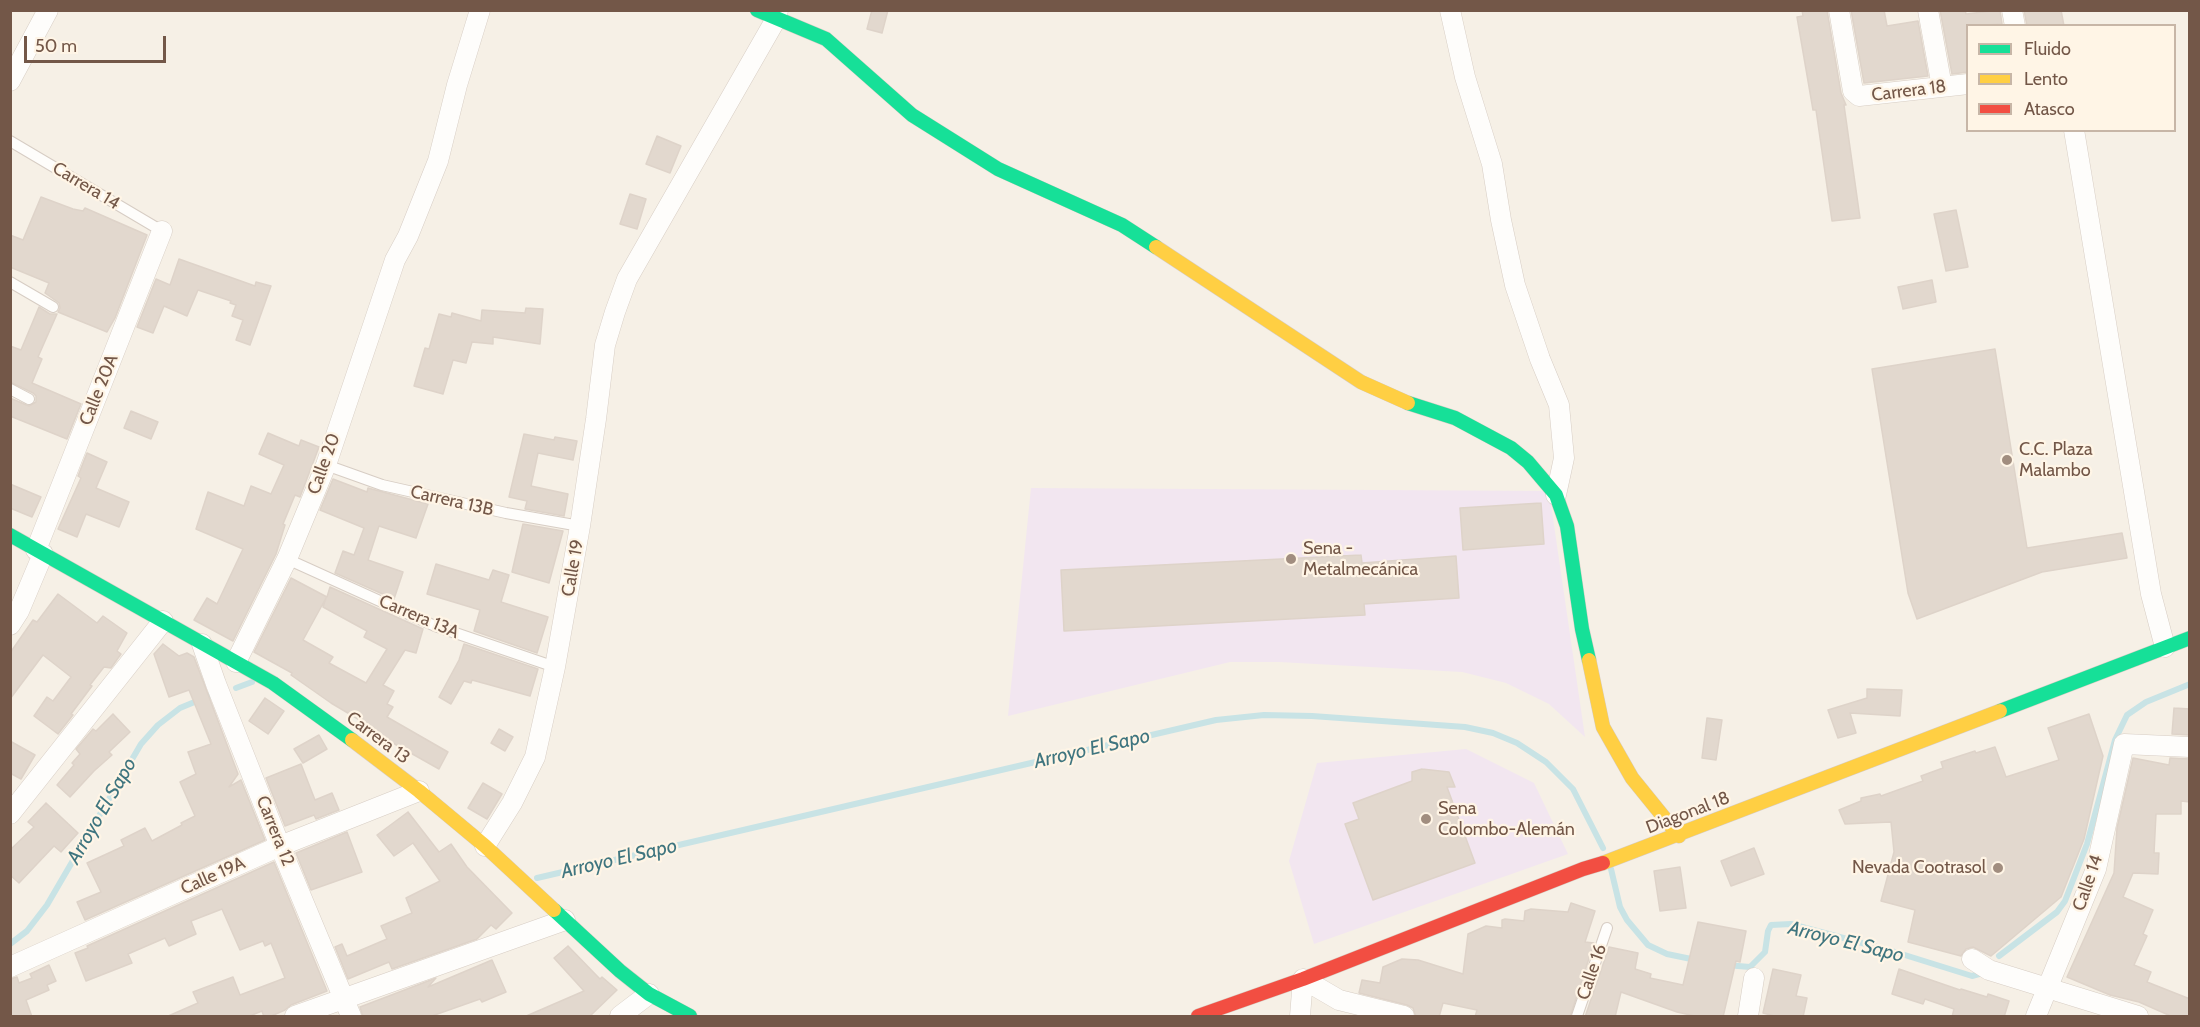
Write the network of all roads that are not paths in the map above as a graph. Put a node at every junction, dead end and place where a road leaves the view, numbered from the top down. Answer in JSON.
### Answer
{"nodes":[{"id":1,"x":48,"y":10,"type":"edge"},
{"id":2,"x":480,"y":10,"type":"edge"},
{"id":3,"x":757,"y":10,"type":"edge"},
{"id":4,"x":1450,"y":10,"type":"edge"},
{"id":5,"x":1839,"y":10,"type":"edge"},
{"id":6,"x":1928,"y":10,"type":"edge"},
{"id":7,"x":777,"y":15,"type":"edge"},
{"id":8,"x":10,"y":81,"type":"edge"},
{"id":9,"x":1966,"y":84,"type":"edge"},
{"id":10,"x":1942,"y":87,"type":"junction"},
{"id":11,"x":2074,"y":132,"type":"edge"},
{"id":12,"x":10,"y":141,"type":"edge"},
{"id":13,"x":162,"y":231,"type":"joint"},
{"id":14,"x":10,"y":282,"type":"edge"},
{"id":15,"x":53,"y":307,"type":"dead end"},
{"id":16,"x":10,"y":389,"type":"edge"},
{"id":17,"x":29,"y":399,"type":"dead end"},
{"id":18,"x":326,"y":465,"type":"junction"},
{"id":19,"x":1556,"y":495,"type":"junction"},
{"id":20,"x":580,"y":526,"type":"junction"},
{"id":21,"x":10,"y":535,"type":"edge"},
{"id":22,"x":39,"y":552,"type":"junction"},
{"id":23,"x":287,"y":559,"type":"junction"},
{"id":24,"x":163,"y":621,"type":"junction"},
{"id":25,"x":10,"y":625,"type":"edge"},
{"id":26,"x":2190,"y":638,"type":"edge"},
{"id":27,"x":202,"y":644,"type":"junction"},
{"id":28,"x":2165,"y":648,"type":"junction"},
{"id":29,"x":236,"y":662,"type":"junction"},
{"id":30,"x":555,"y":667,"type":"junction"},
{"id":31,"x":2190,"y":747,"type":"edge"},
{"id":32,"x":419,"y":791,"type":"junction"},
{"id":33,"x":10,"y":814,"type":"edge"},
{"id":34,"x":1679,"y":836,"type":"junction"},
{"id":35,"x":280,"y":846,"type":"junction"},
{"id":36,"x":485,"y":846,"type":"junction"},
{"id":37,"x":565,"y":920,"type":"junction"},
{"id":38,"x":1607,"y":928,"type":"dead end"},
{"id":39,"x":1972,"y":959,"type":"dead end"},
{"id":40,"x":10,"y":967,"type":"edge"},
{"id":41,"x":1754,"y":978,"type":"dead end"},
{"id":42,"x":1303,"y":979,"type":"junction"},
{"id":43,"x":2047,"y":989,"type":"junction"},
{"id":44,"x":649,"y":994,"type":"junction"},
{"id":45,"x":343,"y":998,"type":"junction"},
{"id":46,"x":295,"y":1017,"type":"edge"},
{"id":47,"x":351,"y":1017,"type":"edge"},
{"id":48,"x":620,"y":1017,"type":"edge"},
{"id":49,"x":690,"y":1017,"type":"edge"},
{"id":50,"x":1198,"y":1017,"type":"edge"},
{"id":51,"x":1300,"y":1017,"type":"edge"},
{"id":52,"x":1404,"y":1017,"type":"edge"},
{"id":53,"x":1577,"y":1017,"type":"edge"},
{"id":54,"x":1748,"y":1017,"type":"edge"},
{"id":55,"x":2036,"y":1017,"type":"edge"},
{"id":56,"x":2138,"y":1017,"type":"edge"}],
"edges":[{"from":1,"to":8,"type":"street"},
{"from":2,"to":18,"type":"street","name":"Calle 20"},
{"from":3,"to":7,"type":"street"},
{"from":4,"to":19,"type":"street"},
{"from":5,"to":10,"type":"street","name":"Carrera 18"},
{"from":6,"to":10,"type":"street"},
{"from":7,"to":19,"type":"street"},
{"from":7,"to":20,"type":"street","name":"Calle 19"},
{"from":9,"to":10,"type":"street","name":"Carrera 18"},
{"from":11,"to":28,"type":"street"},
{"from":12,"to":13,"type":"lane","name":"Carrera 14"},
{"from":13,"to":22,"type":"street","name":"Calle 20A"},
{"from":14,"to":15,"type":"lane"},
{"from":16,"to":17,"type":"lane"},
{"from":18,"to":20,"type":"lane","name":"Carrera 13B"},
{"from":18,"to":23,"type":"street","name":"Calle 20"},
{"from":19,"to":34,"type":"street"},
{"from":20,"to":30,"type":"street","name":"Calle 19"},
{"from":21,"to":22,"type":"street","name":"Carrera 13"},
{"from":22,"to":24,"type":"street","name":"Carrera 13"},
{"from":22,"to":25,"type":"street","name":"Calle 20A"},
{"from":23,"to":29,"type":"street","name":"Calle 20"},
{"from":23,"to":30,"type":"lane","name":"Carrera 13A"},
{"from":24,"to":27,"type":"street","name":"Carrera 13"},
{"from":24,"to":33,"type":"street"},
{"from":26,"to":28,"type":"street","name":"Diagonal 18"},
{"from":27,"to":29,"type":"street","name":"Carrera 13"},
{"from":27,"to":35,"type":"street","name":"Carrera 12"},
{"from":28,"to":34,"type":"street","name":"Diagonal 18"},
{"from":29,"to":32,"type":"street","name":"Carrera 13"},
{"from":30,"to":36,"type":"street","name":"Calle 19"},
{"from":31,"to":43,"type":"street","name":"Calle 14"},
{"from":32,"to":35,"type":"street","name":"Calle 19A"},
{"from":32,"to":36,"type":"street","name":"Carrera 13"},
{"from":34,"to":42,"type":"street","name":"Diagonal 18"},
{"from":35,"to":40,"type":"street","name":"Calle 19A"},
{"from":35,"to":45,"type":"street","name":"Carrera 12"},
{"from":36,"to":37,"type":"street","name":"Carrera 13"},
{"from":37,"to":44,"type":"street","name":"Carrera 13"},
{"from":37,"to":45,"type":"street"},
{"from":38,"to":53,"type":"lane","name":"Calle 16"},
{"from":39,"to":43,"type":"street"},
{"from":41,"to":54,"type":"street"},
{"from":42,"to":50,"type":"street","name":"Diagonal 18"},
{"from":42,"to":51,"type":"street"},
{"from":42,"to":52,"type":"street"},
{"from":43,"to":55,"type":"street","name":"Calle 14"},
{"from":43,"to":56,"type":"street"},
{"from":44,"to":48,"type":"street"},
{"from":44,"to":49,"type":"street","name":"Carrera 13"},
{"from":45,"to":46,"type":"street"},
{"from":45,"to":47,"type":"street","name":"Carrera 12"}]}
